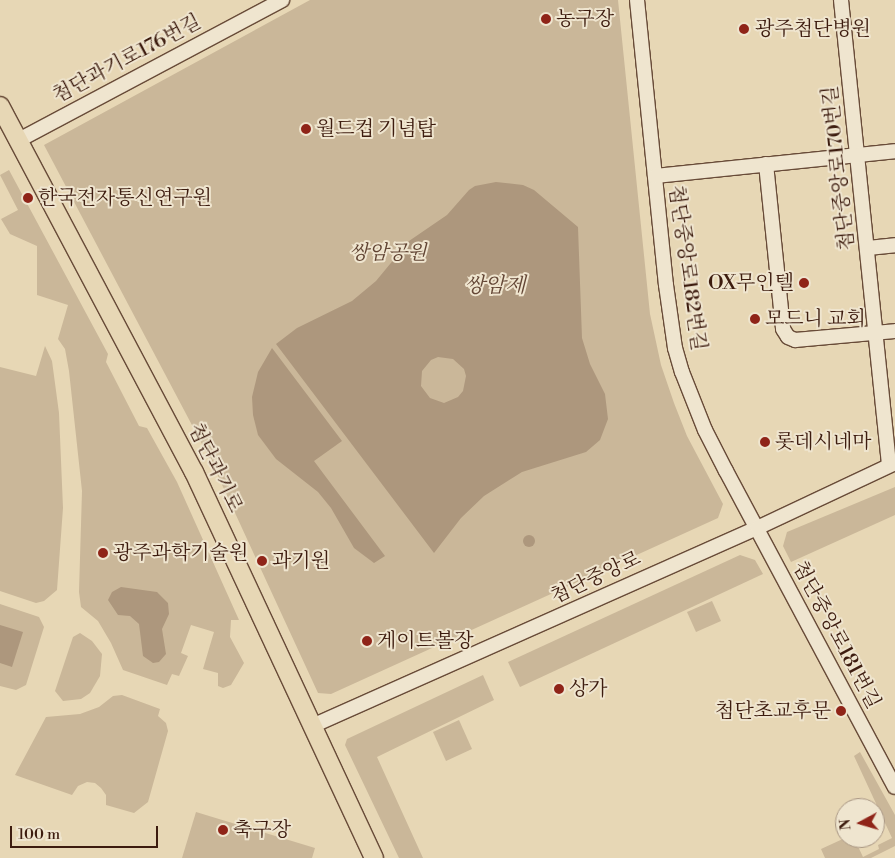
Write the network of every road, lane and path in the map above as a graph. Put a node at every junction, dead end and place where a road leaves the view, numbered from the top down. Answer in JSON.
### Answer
{"nodes":[{"id":1,"x":282,"y":0,"type":"edge"},
{"id":2,"x":638,"y":0,"type":"edge"},
{"id":3,"x":841,"y":0,"type":"edge"},
{"id":4,"x":0,"y":106,"type":"edge"},
{"id":5,"x":19,"y":140,"type":"junction"},
{"id":6,"x":895,"y":150,"type":"edge"},
{"id":7,"x":857,"y":154,"type":"junction"},
{"id":8,"x":766,"y":164,"type":"junction"},
{"id":9,"x":655,"y":176,"type":"junction"},
{"id":10,"x":895,"y":245,"type":"edge"},
{"id":11,"x":868,"y":248,"type":"junction"},
{"id":12,"x":895,"y":330,"type":"edge"},
{"id":13,"x":876,"y":332,"type":"junction"},
{"id":14,"x":892,"y":464,"type":"edge"},
{"id":15,"x":757,"y":528,"type":"junction"},
{"id":16,"x":312,"y":726,"type":"junction"},
{"id":17,"x":895,"y":787,"type":"edge"},
{"id":18,"x":374,"y":858,"type":"edge"}],
"edges":[{"from":1,"to":5,"type":"street","name":"첨단과기로176번길"},
{"from":2,"to":9,"type":"street","name":"첨단중앙로182번길"},
{"from":3,"to":7,"type":"street","name":"첨단중앙로170번길"},
{"from":4,"to":5,"type":"main road","name":"첨단과기로"},
{"from":5,"to":16,"type":"main road","name":"첨단과기로"},
{"from":6,"to":7,"type":"street","name":"첨단중앙로182번길"},
{"from":7,"to":8,"type":"street","name":"첨단중앙로182번길"},
{"from":7,"to":11,"type":"street","name":"첨단중앙로170번길"},
{"from":8,"to":9,"type":"street","name":"첨단중앙로182번길"},
{"from":8,"to":13,"type":"street"},
{"from":9,"to":15,"type":"street","name":"첨단중앙로182번길"},
{"from":10,"to":11,"type":"street"},
{"from":11,"to":13,"type":"street","name":"첨단중앙로170번길"},
{"from":12,"to":13,"type":"street"},
{"from":13,"to":14,"type":"street","name":"첨단중앙로170번길"},
{"from":14,"to":15,"type":"street","name":"첨단중앙로"},
{"from":15,"to":16,"type":"street","name":"첨단중앙로"},
{"from":15,"to":17,"type":"street","name":"첨단중앙로181번길"},
{"from":16,"to":18,"type":"main road","name":"첨단과기로"}]}
